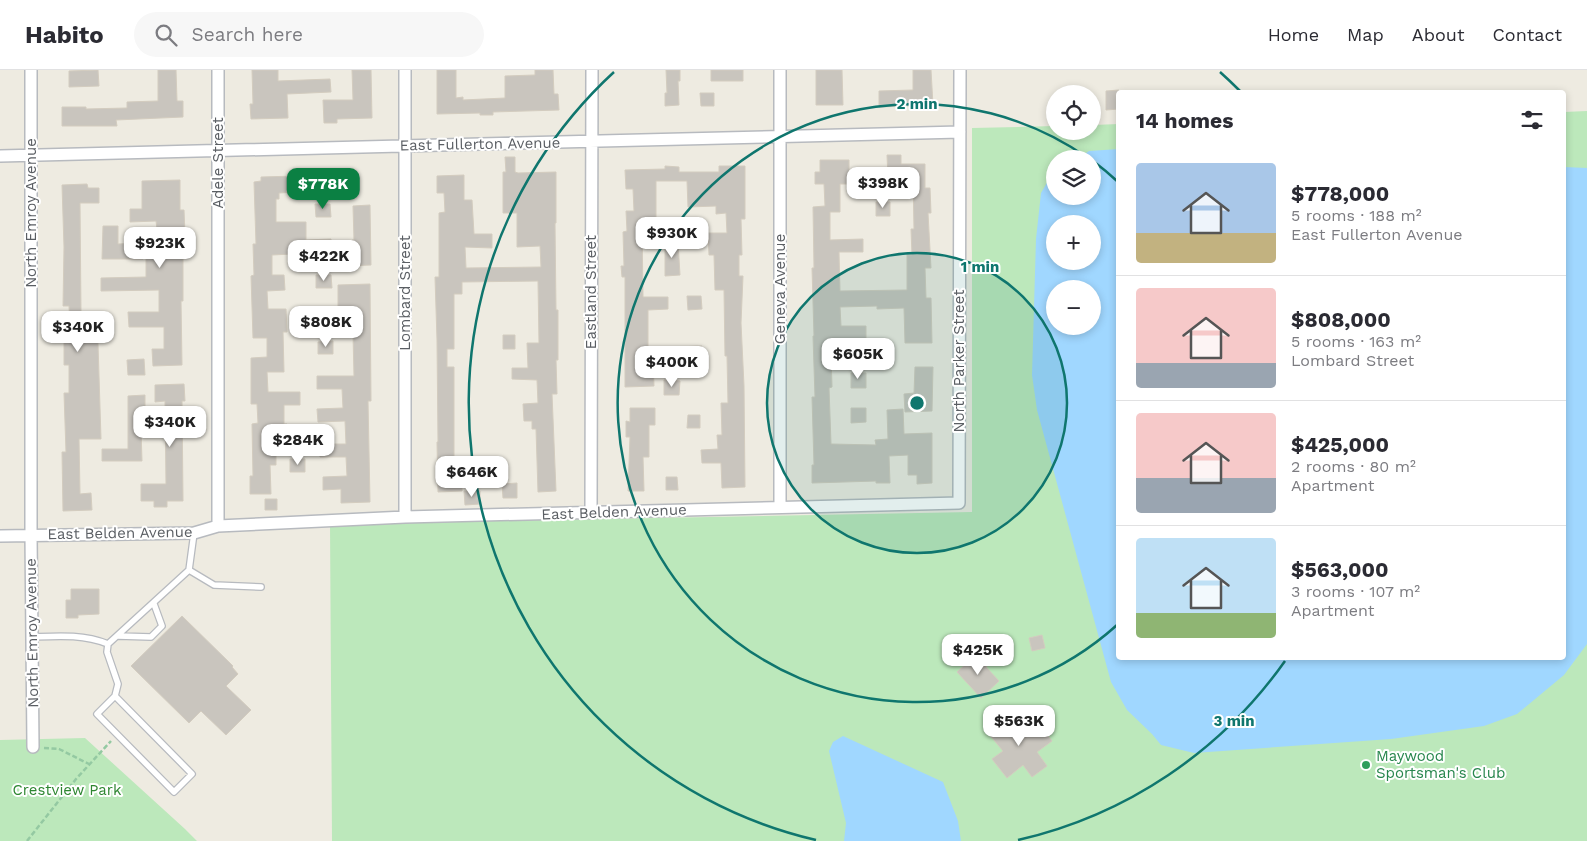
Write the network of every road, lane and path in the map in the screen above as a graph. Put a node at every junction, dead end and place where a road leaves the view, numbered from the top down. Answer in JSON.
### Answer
{"nodes":[{"id":1,"x":31,"y":70,"type":"edge"},
{"id":2,"x":218,"y":70,"type":"edge"},
{"id":3,"x":405,"y":70,"type":"edge"},
{"id":4,"x":592,"y":70,"type":"edge"},
{"id":5,"x":780,"y":70,"type":"edge"},
{"id":6,"x":960,"y":70,"type":"edge"},
{"id":7,"x":960,"y":132,"type":"junction"},
{"id":8,"x":780,"y":137,"type":"junction"},
{"id":9,"x":592,"y":141,"type":"junction"},
{"id":10,"x":405,"y":146,"type":"junction"},
{"id":11,"x":218,"y":150,"type":"junction"},
{"id":12,"x":31,"y":155,"type":"junction"},
{"id":13,"x":0,"y":156,"type":"edge"},
{"id":14,"x":959,"y":503,"type":"joint"},
{"id":15,"x":780,"y":507,"type":"junction"},
{"id":16,"x":591,"y":513,"type":"junction"},
{"id":17,"x":405,"y":517,"type":"junction"},
{"id":18,"x":218,"y":526,"type":"junction"},
{"id":19,"x":194,"y":533,"type":"junction"},
{"id":20,"x":31,"y":535,"type":"junction"},
{"id":21,"x":0,"y":536,"type":"edge"},
{"id":22,"x":188,"y":570,"type":"junction"},
{"id":23,"x":261,"y":587,"type":"dead end"},
{"id":24,"x":154,"y":604,"type":"junction"},
{"id":25,"x":118,"y":636,"type":"junction"},
{"id":26,"x":32,"y":637,"type":"junction"},
{"id":27,"x":108,"y":644,"type":"junction"},
{"id":28,"x":115,"y":696,"type":"junction"},
{"id":29,"x":117,"y":735,"type":"junction"},
{"id":30,"x":33,"y":747,"type":"joint"},
{"id":31,"x":90,"y":764,"type":"junction"},
{"id":32,"x":27,"y":841,"type":"edge"}],
"edges":[{"from":1,"to":12,"type":"street","name":"North Emroy Avenue"},
{"from":2,"to":11,"type":"street","name":"Adele Street"},
{"from":3,"to":10,"type":"street","name":"Lombard Street"},
{"from":4,"to":9,"type":"street","name":"Eastland Street"},
{"from":5,"to":8,"type":"street","name":"Geneva Avenue"},
{"from":6,"to":7,"type":"street","name":"North Parker Street"},
{"from":7,"to":8,"type":"street","name":"East Fullerton Avenue"},
{"from":7,"to":14,"type":"street","name":"North Parker Street"},
{"from":8,"to":9,"type":"street","name":"East Fullerton Avenue"},
{"from":8,"to":15,"type":"street","name":"Geneva Avenue"},
{"from":9,"to":10,"type":"street","name":"East Fullerton Avenue"},
{"from":9,"to":16,"type":"street","name":"Eastland Street"},
{"from":10,"to":11,"type":"street","name":"East Fullerton Avenue"},
{"from":10,"to":17,"type":"street","name":"Lombard Street"},
{"from":11,"to":12,"type":"street","name":"East Fullerton Avenue"},
{"from":11,"to":18,"type":"street","name":"Adele Street"},
{"from":12,"to":13,"type":"street","name":"East Fullerton Avenue"},
{"from":12,"to":20,"type":"street","name":"North Emroy Avenue"},
{"from":14,"to":15,"type":"street","name":"East Belden Avenue"},
{"from":15,"to":16,"type":"street","name":"East Belden Avenue"},
{"from":16,"to":17,"type":"street","name":"East Belden Avenue"},
{"from":17,"to":18,"type":"street","name":"East Belden Avenue"},
{"from":18,"to":19,"type":"street","name":"East Belden Avenue"},
{"from":19,"to":20,"type":"street","name":"East Belden Avenue"},
{"from":19,"to":22,"type":"lane"},
{"from":20,"to":21,"type":"street","name":"East Belden Avenue"},
{"from":20,"to":26,"type":"street","name":"North Emroy Avenue"},
{"from":22,"to":23,"type":"lane"},
{"from":22,"to":24,"type":"lane"},
{"from":24,"to":25,"type":"lane"},
{"from":24,"to":25,"type":"lane"},
{"from":25,"to":27,"type":"lane"},
{"from":26,"to":27,"type":"lane"},
{"from":26,"to":30,"type":"street","name":"North Emroy Avenue"},
{"from":27,"to":28,"type":"lane"},
{"from":28,"to":29,"type":"lane"},
{"from":28,"to":29,"type":"lane"},
{"from":29,"to":31,"type":"path"},
{"from":30,"to":31,"type":"path"},
{"from":31,"to":32,"type":"path"}]}
